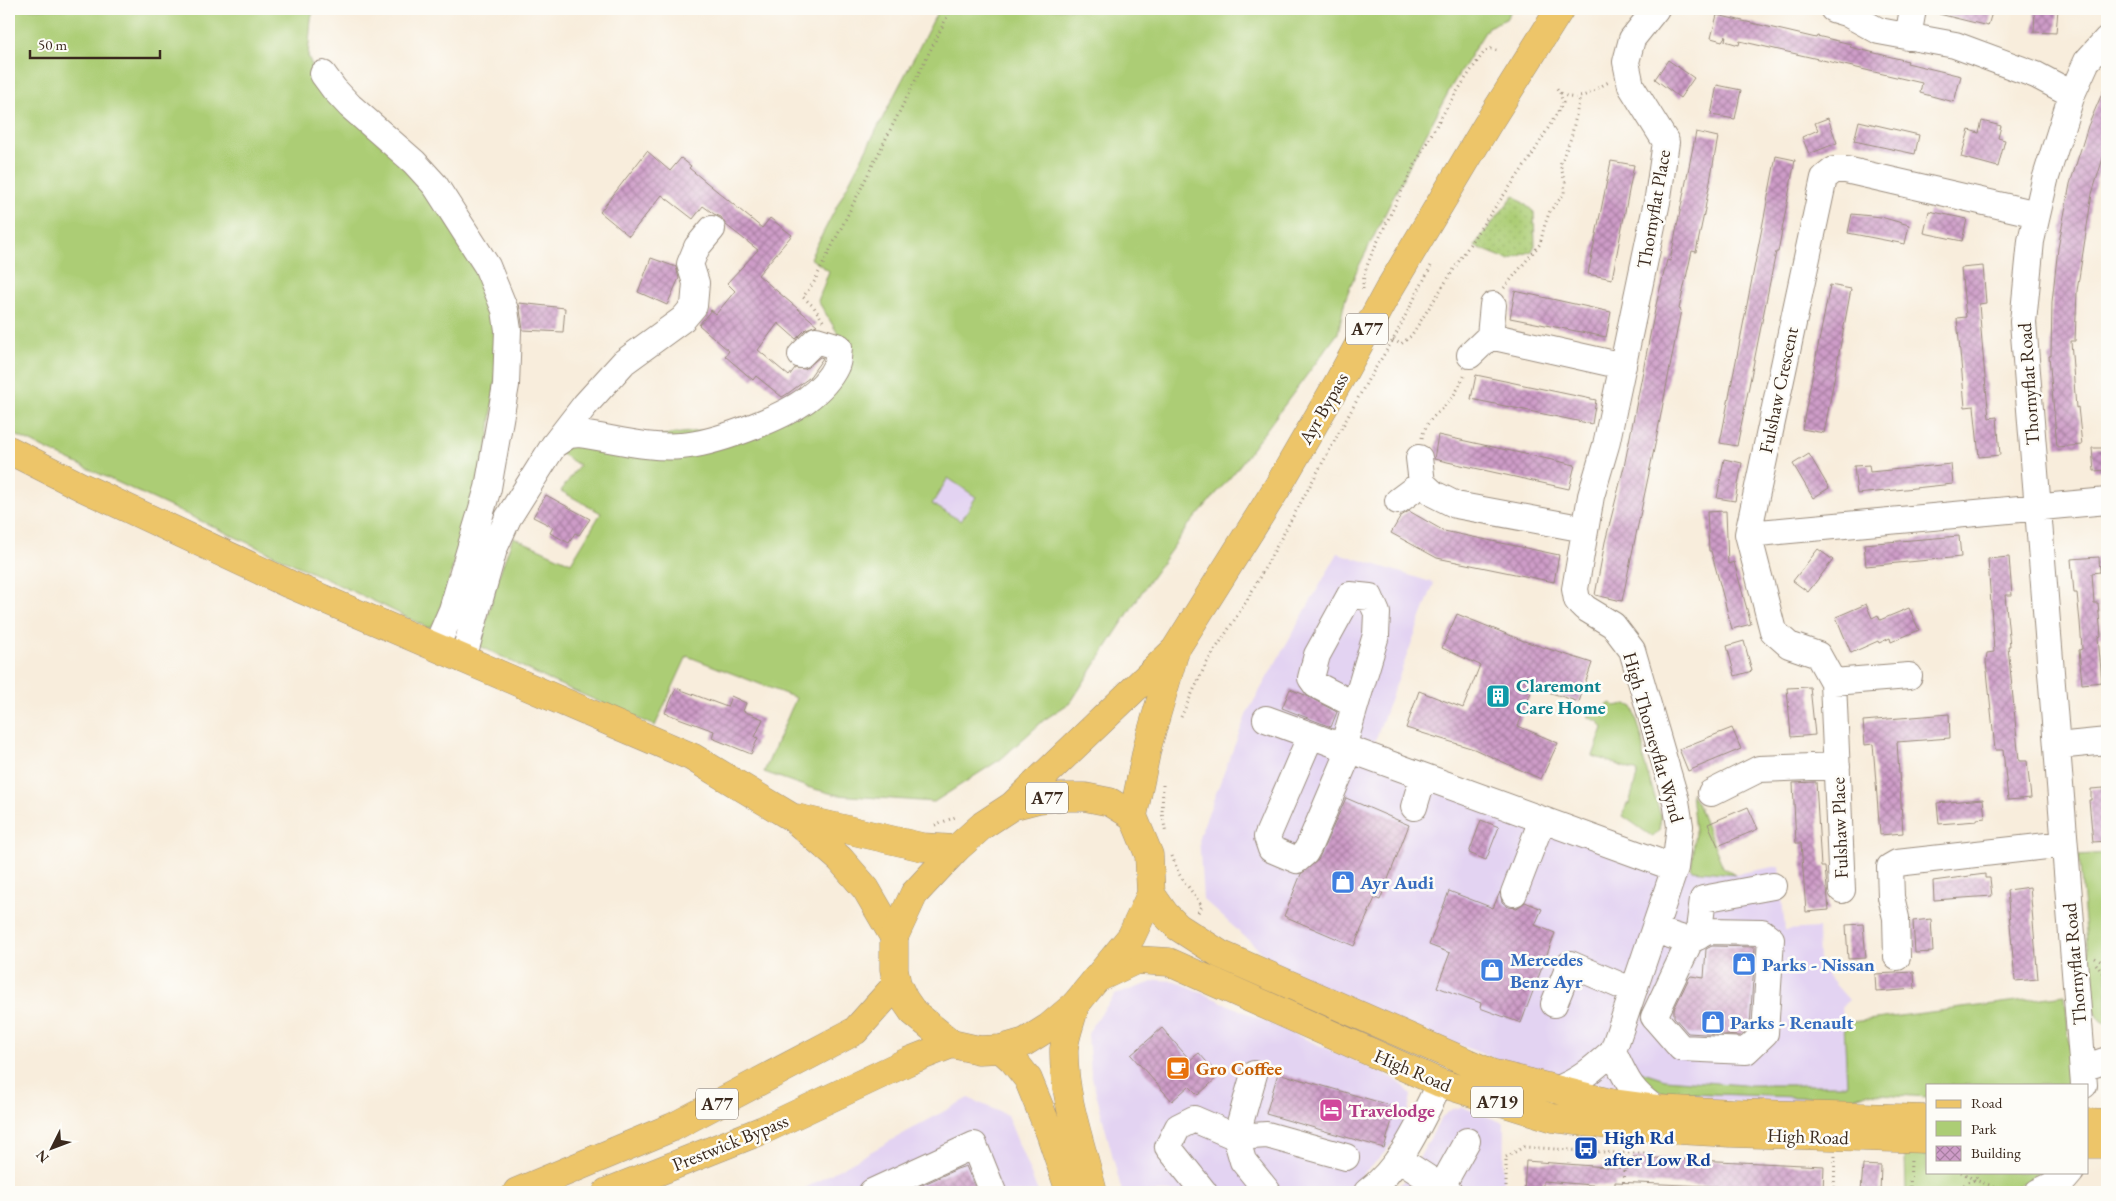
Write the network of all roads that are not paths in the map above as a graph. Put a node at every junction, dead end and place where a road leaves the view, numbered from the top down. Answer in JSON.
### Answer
{"nodes":[{"id":1,"x":1560,"y":9,"type":"edge"},
{"id":2,"x":1656,"y":9,"type":"edge"},
{"id":3,"x":1833,"y":9,"type":"edge"},
{"id":4,"x":1913,"y":9,"type":"edge"},
{"id":5,"x":1908,"y":36,"type":"junction"},
{"id":6,"x":2107,"y":39,"type":"edge"},
{"id":7,"x":323,"y":74,"type":"dead end"},
{"id":8,"x":2072,"y":94,"type":"junction"},
{"id":9,"x":2037,"y":214,"type":"junction"},
{"id":10,"x":712,"y":229,"type":"dead end"},
{"id":11,"x":1497,"y":299,"type":"road end"},
{"id":12,"x":1490,"y":336,"type":"junction"},
{"id":13,"x":801,"y":355,"type":"dead end"},
{"id":14,"x":1468,"y":362,"type":"road end"},
{"id":15,"x":1623,"y":366,"type":"junction"},
{"id":16,"x":554,"y":444,"type":"junction"},
{"id":17,"x":9,"y":450,"type":"edge"},
{"id":18,"x":1419,"y":458,"type":"road end"},
{"id":19,"x":1422,"y":483,"type":"junction"},
{"id":20,"x":2107,"y":500,"type":"edge"},
{"id":21,"x":1398,"y":501,"type":"dead end"},
{"id":22,"x":2038,"y":506,"type":"junction"},
{"id":23,"x":1585,"y":529,"type":"junction"},
{"id":24,"x":1748,"y":534,"type":"junction"},
{"id":25,"x":1578,"y":600,"type":"joint"},
{"id":26,"x":436,"y":647,"type":"junction"},
{"id":27,"x":1176,"y":650,"type":"junction"},
{"id":28,"x":463,"y":659,"type":"junction"},
{"id":29,"x":1909,"y":676,"type":"dead end"},
{"id":30,"x":1833,"y":682,"type":"junction"},
{"id":31,"x":1355,"y":705,"type":"dead end"},
{"id":32,"x":1266,"y":719,"type":"dead end"},
{"id":33,"x":1311,"y":736,"type":"junction"},
{"id":34,"x":2107,"y":741,"type":"edge"},
{"id":35,"x":2057,"y":746,"type":"junction"},
{"id":36,"x":1346,"y":748,"type":"junction"},
{"id":37,"x":1837,"y":766,"type":"junction"},
{"id":38,"x":1423,"y":777,"type":"junction"},
{"id":39,"x":1711,"y":793,"type":"dead end"},
{"id":40,"x":1012,"y":806,"type":"junction"},
{"id":41,"x":1414,"y":807,"type":"dead end"},
{"id":42,"x":1133,"y":816,"type":"junction"},
{"id":43,"x":793,"y":818,"type":"junction"},
{"id":44,"x":1542,"y":820,"type":"junction"},
{"id":45,"x":2064,"y":844,"type":"junction"},
{"id":46,"x":956,"y":849,"type":"junction"},
{"id":47,"x":1675,"y":868,"type":"junction"},
{"id":48,"x":1774,"y":886,"type":"dead end"},
{"id":49,"x":1842,"y":890,"type":"dead end"},
{"id":50,"x":1514,"y":893,"type":"dead end"},
{"id":51,"x":1151,"y":894,"type":"junction"},
{"id":52,"x":1654,"y":930,"type":"junction"},
{"id":53,"x":894,"y":937,"type":"junction"},
{"id":54,"x":1694,"y":939,"type":"junction"},
{"id":55,"x":1897,"y":957,"type":"dead end"},
{"id":56,"x":1096,"y":979,"type":"junction"},
{"id":57,"x":897,"y":984,"type":"junction"},
{"id":58,"x":1633,"y":991,"type":"junction"},
{"id":59,"x":1554,"y":1004,"type":"dead end"},
{"id":60,"x":1075,"y":1005,"type":"junction"},
{"id":61,"x":952,"y":1044,"type":"junction"},
{"id":62,"x":1001,"y":1049,"type":"junction"},
{"id":63,"x":1613,"y":1051,"type":"junction"},
{"id":64,"x":2107,"y":1060,"type":"edge"},
{"id":65,"x":1254,"y":1074,"type":"dead end"},
{"id":66,"x":2083,"y":1076,"type":"edge"},
{"id":67,"x":1440,"y":1083,"type":"junction"},
{"id":68,"x":1555,"y":1090,"type":"junction"},
{"id":69,"x":1656,"y":1109,"type":"junction"},
{"id":70,"x":2088,"y":1123,"type":"edge"},
{"id":71,"x":2107,"y":1124,"type":"edge"},
{"id":72,"x":1922,"y":1132,"type":"edge"},
{"id":73,"x":1236,"y":1137,"type":"junction"},
{"id":74,"x":1467,"y":1141,"type":"dead end"},
{"id":75,"x":2088,"y":1144,"type":"edge"},
{"id":76,"x":2107,"y":1144,"type":"edge"},
{"id":77,"x":1346,"y":1157,"type":"dead end"},
{"id":78,"x":1400,"y":1160,"type":"junction"},
{"id":79,"x":2069,"y":1174,"type":"edge"},
{"id":80,"x":1446,"y":1189,"type":"edge"},
{"id":81,"x":517,"y":1192,"type":"edge"},
{"id":82,"x":608,"y":1192,"type":"edge"},
{"id":83,"x":872,"y":1192,"type":"edge"},
{"id":84,"x":993,"y":1192,"type":"edge"},
{"id":85,"x":1070,"y":1192,"type":"edge"},
{"id":86,"x":1093,"y":1192,"type":"edge"},
{"id":87,"x":1204,"y":1192,"type":"edge"},
{"id":88,"x":1268,"y":1192,"type":"edge"},
{"id":89,"x":1367,"y":1192,"type":"edge"},
{"id":90,"x":2038,"y":1192,"type":"edge"}],
"edges":[{"from":1,"to":27,"type":"main road","name":"Ayr Bypass","number":"A77"},
{"from":2,"to":15,"type":"street","name":"Thornyflat Place"},
{"from":3,"to":5,"type":"street"},
{"from":4,"to":5,"type":"street"},
{"from":5,"to":8,"type":"street"},
{"from":6,"to":8,"type":"street","name":"Thornyflat Road"},
{"from":7,"to":26,"type":"street"},
{"from":8,"to":9,"type":"street","name":"Thornyflat Road"},
{"from":9,"to":22,"type":"street","name":"Thornyflat Road"},
{"from":9,"to":24,"type":"street","name":"Fulshaw Crescent"},
{"from":10,"to":16,"type":"street"},
{"from":11,"to":12,"type":"street"},
{"from":12,"to":14,"type":"street"},
{"from":12,"to":15,"type":"street"},
{"from":13,"to":16,"type":"street"},
{"from":15,"to":23,"type":"street","name":"Thornyflat Place"},
{"from":16,"to":28,"type":"street"},
{"from":17,"to":26,"type":"main road"},
{"from":18,"to":19,"type":"street"},
{"from":19,"to":21,"type":"street"},
{"from":19,"to":23,"type":"street"},
{"from":20,"to":22,"type":"street"},
{"from":22,"to":24,"type":"street"},
{"from":22,"to":35,"type":"street","name":"Thornyflat Road"},
{"from":23,"to":25,"type":"street","name":"Thornyflat Place"},
{"from":24,"to":30,"type":"street","name":"Fulshaw Place"},
{"from":25,"to":47,"type":"street","name":"High Thorneyflat Wynd"},
{"from":26,"to":28,"type":"main road"},
{"from":27,"to":40,"type":"main road","name":"Ayr Bypass","number":"A77"},
{"from":27,"to":42,"type":"main road","name":"Ayr Bypass","number":"A77"},
{"from":28,"to":43,"type":"main road"},
{"from":29,"to":30,"type":"street"},
{"from":30,"to":37,"type":"street","name":"Fulshaw Place"},
{"from":31,"to":36,"type":"street"},
{"from":32,"to":33,"type":"street"},
{"from":33,"to":36,"type":"street"},
{"from":33,"to":36,"type":"street"},
{"from":34,"to":35,"type":"street"},
{"from":35,"to":45,"type":"street","name":"Thornyflat Road"},
{"from":36,"to":38,"type":"street"},
{"from":37,"to":39,"type":"street","name":"Fulshaw Place"},
{"from":37,"to":49,"type":"street","name":"Fulshaw Place"},
{"from":38,"to":41,"type":"street"},
{"from":38,"to":44,"type":"street"},
{"from":40,"to":42,"type":"main road","number":"A77"},
{"from":40,"to":46,"type":"main road","number":"A77"},
{"from":42,"to":51,"type":"main road","number":"A77"},
{"from":43,"to":46,"type":"main road"},
{"from":43,"to":53,"type":"main road"},
{"from":44,"to":47,"type":"street"},
{"from":44,"to":50,"type":"street"},
{"from":45,"to":55,"type":"street"},
{"from":45,"to":66,"type":"street","name":"Thornyflat Road"},
{"from":46,"to":53,"type":"main road","number":"A77"},
{"from":47,"to":52,"type":"street","name":"High Thorneyflat Wynd"},
{"from":48,"to":54,"type":"street"},
{"from":51,"to":56,"type":"main road","number":"A77"},
{"from":51,"to":68,"type":"main road","name":"High Road","number":"A719"},
{"from":52,"to":54,"type":"street"},
{"from":52,"to":58,"type":"street","name":"High Thorneyflat Wynd"},
{"from":53,"to":57,"type":"main road","number":"A77"},
{"from":54,"to":54,"type":"street"},
{"from":56,"to":60,"type":"main road","number":"A77"},
{"from":56,"to":67,"type":"main road","name":"High Road","number":"A719"},
{"from":57,"to":61,"type":"main road","number":"A77"},
{"from":57,"to":81,"type":"main road","name":"Prestwick Bypass","number":"A77"},
{"from":58,"to":59,"type":"street"},
{"from":58,"to":63,"type":"street","name":"High Thorneyflat Wynd"},
{"from":60,"to":62,"type":"main road","number":"A77"},
{"from":60,"to":86,"type":"main road"},
{"from":61,"to":62,"type":"main road","number":"A77"},
{"from":61,"to":82,"type":"main road","name":"Prestwick Bypass","number":"A77"},
{"from":62,"to":85,"type":"main road"},
{"from":63,"to":68,"type":"street"},
{"from":63,"to":69,"type":"street"},
{"from":64,"to":66,"type":"street"},
{"from":65,"to":73,"type":"street"},
{"from":67,"to":72,"type":"main road","name":"High Road","number":"A719"},
{"from":67,"to":78,"type":"street"},
{"from":68,"to":69,"type":"main road","name":"High Road","number":"A719"},
{"from":69,"to":72,"type":"main road","name":"High Road","number":"A719"},
{"from":70,"to":71,"type":"main road"},
{"from":73,"to":77,"type":"street"},
{"from":73,"to":87,"type":"street"},
{"from":73,"to":88,"type":"street"},
{"from":74,"to":80,"type":"street"},
{"from":75,"to":76,"type":"main road"},
{"from":78,"to":80,"type":"street"},
{"from":78,"to":89,"type":"street"},
{"from":79,"to":90,"type":"street"},
{"from":83,"to":84,"type":"street"}]}
